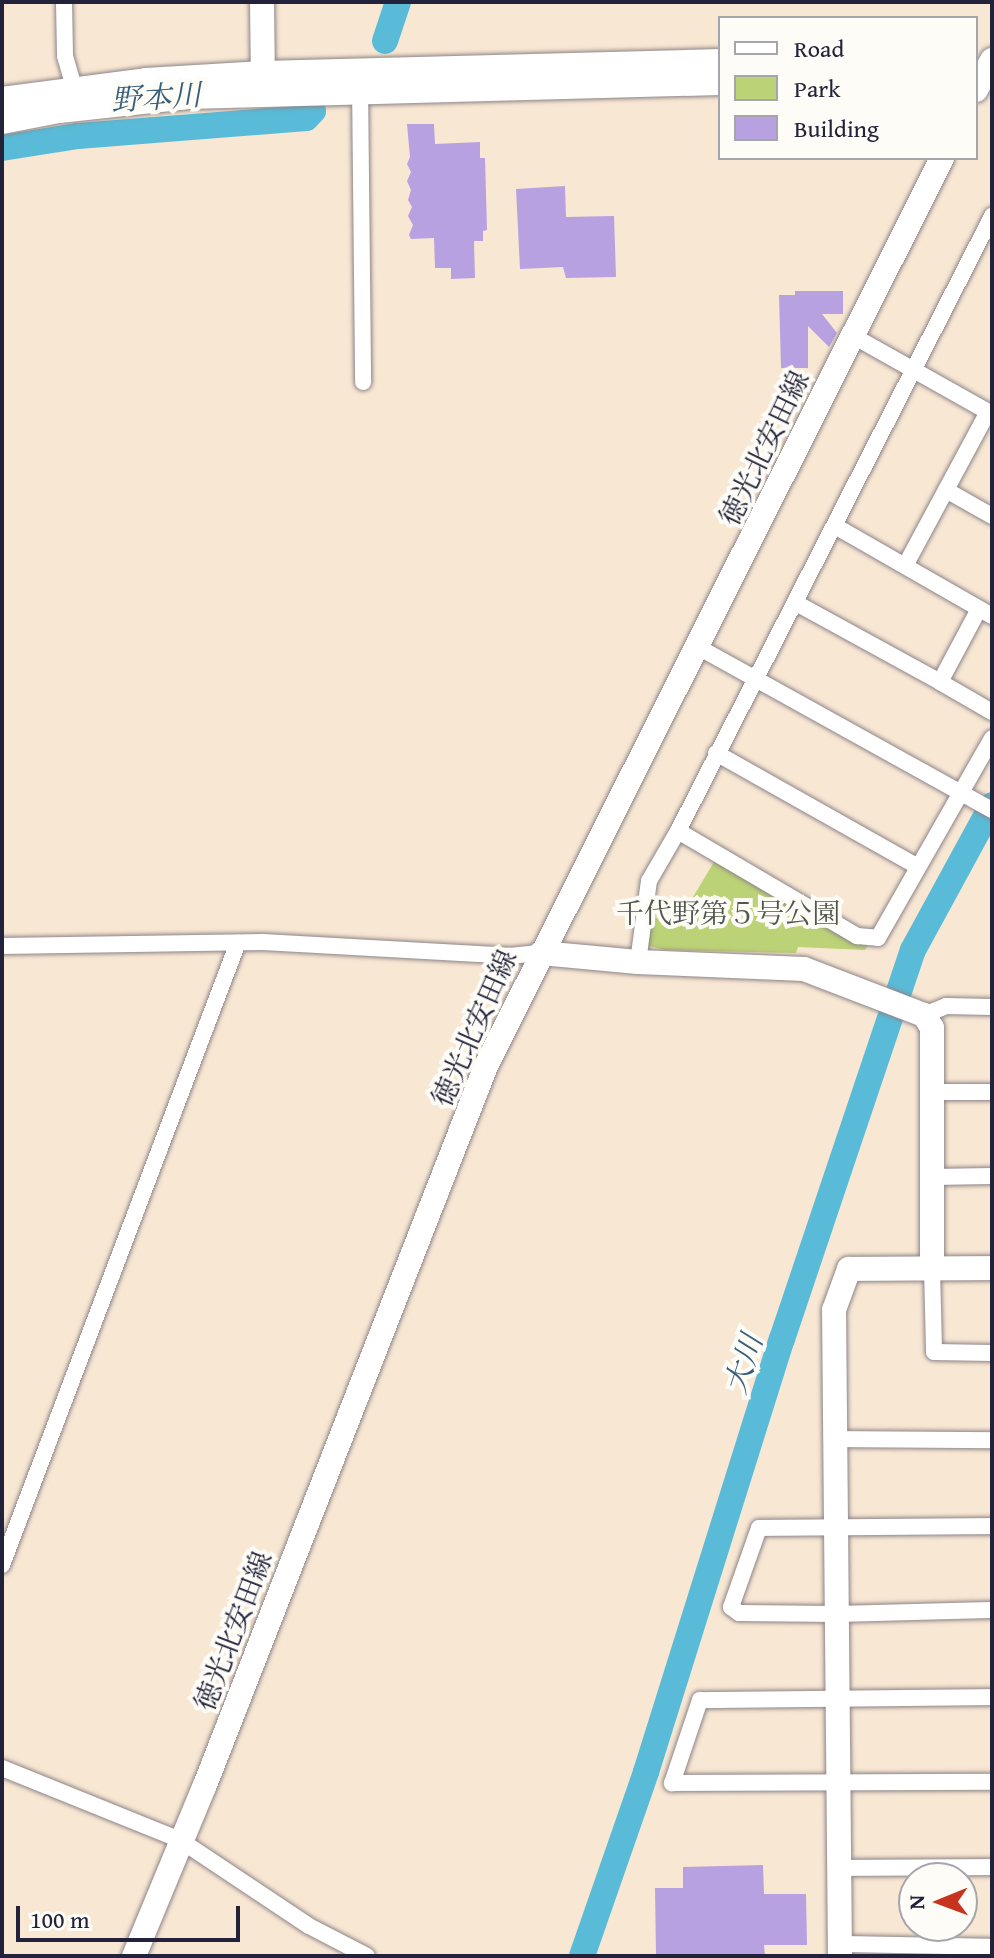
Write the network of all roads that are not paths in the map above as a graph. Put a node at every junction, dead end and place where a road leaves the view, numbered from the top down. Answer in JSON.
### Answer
{"nodes":[{"id":1,"x":64,"y":2,"type":"edge"},
{"id":2,"x":262,"y":2,"type":"edge"},
{"id":3,"x":718,"y":61,"type":"edge"},
{"id":4,"x":360,"y":81,"type":"junction"},
{"id":5,"x":718,"y":83,"type":"edge"},
{"id":6,"x":263,"y":84,"type":"junction"},
{"id":7,"x":74,"y":88,"type":"junction"},
{"id":8,"x":2,"y":99,"type":"edge"},
{"id":9,"x":2,"y":122,"type":"edge"},
{"id":10,"x":941,"y":160,"type":"edge"},
{"id":11,"x":992,"y":216,"type":"edge"},
{"id":12,"x":853,"y":336,"type":"junction"},
{"id":13,"x":915,"y":371,"type":"junction"},
{"id":14,"x":363,"y":382,"type":"dead end"},
{"id":15,"x":990,"y":413,"type":"edge"},
{"id":16,"x":946,"y":490,"type":"junction"},
{"id":17,"x":992,"y":516,"type":"edge"},
{"id":18,"x":835,"y":526,"type":"junction"},
{"id":19,"x":905,"y":566,"type":"junction"},
{"id":20,"x":796,"y":603,"type":"junction"},
{"id":21,"x":986,"y":612,"type":"edge"},
{"id":22,"x":698,"y":647,"type":"junction"},
{"id":23,"x":756,"y":678,"type":"junction"},
{"id":24,"x":940,"y":682,"type":"junction"},
{"id":25,"x":992,"y":712,"type":"edge"},
{"id":26,"x":992,"y":738,"type":"edge"},
{"id":27,"x":716,"y":753,"type":"junction"},
{"id":28,"x":965,"y":794,"type":"junction"},
{"id":29,"x":992,"y":810,"type":"edge"},
{"id":30,"x":678,"y":831,"type":"junction"},
{"id":31,"x":918,"y":867,"type":"junction"},
{"id":32,"x":237,"y":945,"type":"junction"},
{"id":33,"x":2,"y":946,"type":"edge"},
{"id":34,"x":541,"y":953,"type":"junction"},
{"id":35,"x":638,"y":962,"type":"junction"},
{"id":36,"x":906,"y":1007,"type":"junction"},
{"id":37,"x":992,"y":1007,"type":"edge"},
{"id":38,"x":932,"y":1092,"type":"junction"},
{"id":39,"x":992,"y":1092,"type":"edge"},
{"id":40,"x":992,"y":1176,"type":"edge"},
{"id":41,"x":932,"y":1177,"type":"junction"},
{"id":42,"x":932,"y":1268,"type":"junction"},
{"id":43,"x":992,"y":1268,"type":"edge"},
{"id":44,"x":992,"y":1353,"type":"edge"},
{"id":45,"x":834,"y":1439,"type":"junction"},
{"id":46,"x":992,"y":1440,"type":"edge"},
{"id":47,"x":992,"y":1526,"type":"edge"},
{"id":48,"x":834,"y":1528,"type":"junction"},
{"id":49,"x":2,"y":1565,"type":"edge"},
{"id":50,"x":992,"y":1610,"type":"edge"},
{"id":51,"x":835,"y":1614,"type":"junction"},
{"id":52,"x":992,"y":1697,"type":"edge"},
{"id":53,"x":837,"y":1698,"type":"junction"},
{"id":54,"x":2,"y":1768,"type":"edge"},
{"id":55,"x":838,"y":1782,"type":"junction"},
{"id":56,"x":992,"y":1782,"type":"edge"},
{"id":57,"x":180,"y":1840,"type":"junction"},
{"id":58,"x":992,"y":1867,"type":"edge"},
{"id":59,"x":839,"y":1868,"type":"junction"},
{"id":60,"x":992,"y":1947,"type":"edge"},
{"id":61,"x":840,"y":1950,"type":"edge"},
{"id":62,"x":134,"y":1956,"type":"edge"},
{"id":63,"x":367,"y":1956,"type":"edge"}],
"edges":[{"from":1,"to":7,"type":"street"},
{"from":2,"to":6,"type":"street"},
{"from":3,"to":4,"type":"street"},
{"from":4,"to":5,"type":"street"},
{"from":4,"to":6,"type":"street"},
{"from":4,"to":14,"type":"street"},
{"from":6,"to":7,"type":"street"},
{"from":6,"to":9,"type":"street"},
{"from":7,"to":8,"type":"street"},
{"from":10,"to":12,"type":"street","name":"徳光北安田線"},
{"from":11,"to":13,"type":"street"},
{"from":12,"to":13,"type":"street"},
{"from":12,"to":22,"type":"street","name":"徳光北安田線"},
{"from":13,"to":15,"type":"street"},
{"from":13,"to":18,"type":"street"},
{"from":15,"to":16,"type":"street"},
{"from":16,"to":17,"type":"street"},
{"from":16,"to":19,"type":"street"},
{"from":18,"to":19,"type":"street"},
{"from":18,"to":20,"type":"street"},
{"from":19,"to":21,"type":"street"},
{"from":20,"to":23,"type":"street"},
{"from":20,"to":24,"type":"street"},
{"from":21,"to":24,"type":"street"},
{"from":22,"to":23,"type":"street"},
{"from":22,"to":34,"type":"street","name":"徳光北安田線"},
{"from":23,"to":27,"type":"street"},
{"from":23,"to":28,"type":"street"},
{"from":24,"to":25,"type":"street"},
{"from":26,"to":28,"type":"street"},
{"from":27,"to":30,"type":"street"},
{"from":27,"to":31,"type":"street"},
{"from":28,"to":29,"type":"street"},
{"from":28,"to":31,"type":"street"},
{"from":30,"to":31,"type":"street"},
{"from":30,"to":35,"type":"street"},
{"from":32,"to":33,"type":"street"},
{"from":32,"to":34,"type":"street"},
{"from":32,"to":49,"type":"street"},
{"from":34,"to":35,"type":"street"},
{"from":34,"to":57,"type":"street","name":"徳光北安田線"},
{"from":35,"to":36,"type":"street"},
{"from":36,"to":37,"type":"street"},
{"from":36,"to":38,"type":"street"},
{"from":38,"to":39,"type":"street"},
{"from":38,"to":41,"type":"street"},
{"from":40,"to":41,"type":"street"},
{"from":41,"to":42,"type":"street"},
{"from":42,"to":43,"type":"street"},
{"from":42,"to":44,"type":"street"},
{"from":42,"to":45,"type":"street"},
{"from":45,"to":46,"type":"street"},
{"from":45,"to":48,"type":"street"},
{"from":47,"to":48,"type":"street"},
{"from":48,"to":51,"type":"street"},
{"from":48,"to":51,"type":"street"},
{"from":50,"to":51,"type":"street"},
{"from":51,"to":53,"type":"street"},
{"from":52,"to":53,"type":"street"},
{"from":53,"to":55,"type":"street"},
{"from":53,"to":55,"type":"street"},
{"from":54,"to":57,"type":"street"},
{"from":55,"to":56,"type":"street"},
{"from":55,"to":59,"type":"street"},
{"from":57,"to":62,"type":"street","name":"徳光北安田線"},
{"from":57,"to":63,"type":"street"},
{"from":58,"to":59,"type":"street"},
{"from":59,"to":61,"type":"street"},
{"from":60,"to":61,"type":"street"}]}
